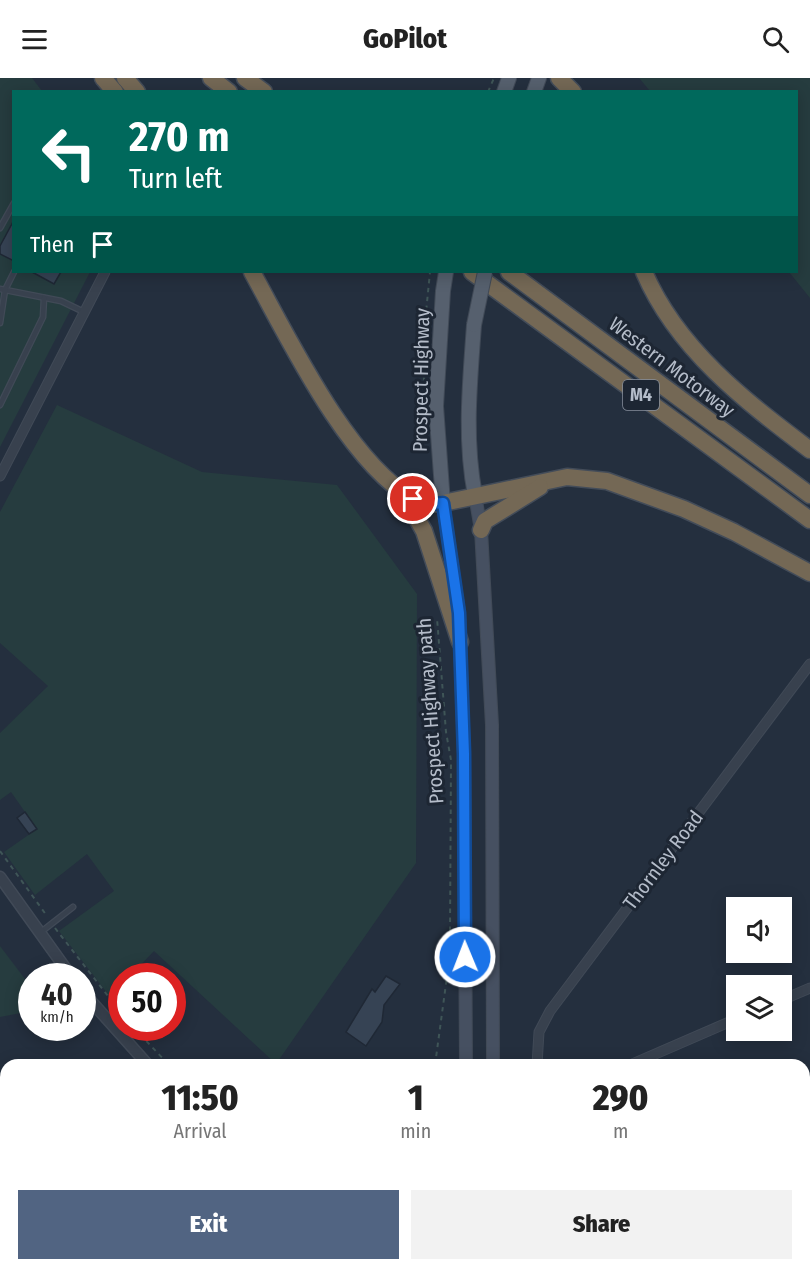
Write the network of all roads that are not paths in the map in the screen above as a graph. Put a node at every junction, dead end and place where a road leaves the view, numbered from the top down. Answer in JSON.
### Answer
{"nodes":[{"id":1,"x":103,"y":78,"type":"edge"},
{"id":2,"x":125,"y":78,"type":"edge"},
{"id":3,"x":211,"y":78,"type":"edge"},
{"id":4,"x":245,"y":78,"type":"edge"},
{"id":5,"x":559,"y":78,"type":"edge"},
{"id":6,"x":113,"y":90,"type":"edge"},
{"id":7,"x":135,"y":90,"type":"edge"},
{"id":8,"x":226,"y":90,"type":"edge"},
{"id":9,"x":261,"y":90,"type":"edge"},
{"id":10,"x":573,"y":90,"type":"edge"},
{"id":11,"x":12,"y":207,"type":"edge"},
{"id":12,"x":0,"y":228,"type":"edge"},
{"id":13,"x":14,"y":273,"type":"edge"},
{"id":14,"x":104,"y":273,"type":"edge"},
{"id":15,"x":253,"y":273,"type":"edge"},
{"id":16,"x":446,"y":273,"type":"edge"},
{"id":17,"x":473,"y":273,"type":"edge"},
{"id":18,"x":485,"y":273,"type":"edge"},
{"id":19,"x":510,"y":273,"type":"edge"},
{"id":20,"x":645,"y":273,"type":"edge"},
{"id":21,"x":2,"y":290,"type":"edge"},
{"id":22,"x":44,"y":298,"type":"junction"},
{"id":23,"x":84,"y":312,"type":"junction"},
{"id":24,"x":0,"y":323,"type":"edge"},
{"id":25,"x":0,"y":405,"type":"edge"},
{"id":26,"x":754,"y":409,"type":"junction"},
{"id":27,"x":810,"y":436,"type":"edge"},
{"id":28,"x":810,"y":450,"type":"edge"},
{"id":29,"x":0,"y":476,"type":"edge"},
{"id":30,"x":549,"y":481,"type":"junction"},
{"id":31,"x":402,"y":491,"type":"junction"},
{"id":32,"x":475,"y":495,"type":"junction"},
{"id":33,"x":810,"y":495,"type":"edge"},
{"id":34,"x":443,"y":503,"type":"junction"},
{"id":35,"x":810,"y":520,"type":"edge"},
{"id":36,"x":481,"y":530,"type":"junction"},
{"id":37,"x":810,"y":573,"type":"edge"},
{"id":38,"x":460,"y":642,"type":"junction"},
{"id":39,"x":810,"y":664,"type":"edge"},
{"id":40,"x":0,"y":877,"type":"edge"},
{"id":41,"x":73,"y":908,"type":"dead end"},
{"id":42,"x":39,"y":933,"type":"junction"},
{"id":43,"x":61,"y":963,"type":"edge"},
{"id":44,"x":810,"y":988,"type":"edge"},
{"id":45,"x":792,"y":996,"type":"edge"},
{"id":46,"x":96,"y":1007,"type":"edge"},
{"id":47,"x":726,"y":1023,"type":"edge"},
{"id":48,"x":143,"y":1059,"type":"edge"},
{"id":49,"x":466,"y":1059,"type":"edge"},
{"id":50,"x":493,"y":1059,"type":"edge"},
{"id":51,"x":537,"y":1059,"type":"edge"},
{"id":52,"x":644,"y":1059,"type":"edge"}],
"edges":[{"from":1,"to":6,"type":"highway"},
{"from":2,"to":7,"type":"highway"},
{"from":3,"to":8,"type":"highway"},
{"from":4,"to":9,"type":"highway"},
{"from":5,"to":10,"type":"highway"},
{"from":11,"to":12,"type":"lane"},
{"from":13,"to":21,"type":"lane"},
{"from":14,"to":23,"type":"street"},
{"from":15,"to":31,"type":"highway"},
{"from":16,"to":34,"type":"main road","name":"Prospect Highway"},
{"from":17,"to":35,"type":"highway","name":"Western Motorway","number":"M4"},
{"from":18,"to":32,"type":"main road","bridge":true},
{"from":19,"to":33,"type":"highway","name":"Western Motorway","number":"M4"},
{"from":20,"to":26,"type":"highway"},
{"from":21,"to":22,"type":"lane"},
{"from":21,"to":24,"type":"lane"},
{"from":22,"to":23,"type":"lane"},
{"from":22,"to":25,"type":"lane"},
{"from":23,"to":29,"type":"street"},
{"from":26,"to":27,"type":"highway"},
{"from":26,"to":28,"type":"highway"},
{"from":30,"to":32,"type":"highway"},
{"from":30,"to":36,"type":"highway"},
{"from":30,"to":37,"type":"highway"},
{"from":31,"to":34,"type":"highway"},
{"from":31,"to":38,"type":"highway"},
{"from":32,"to":34,"type":"highway"},
{"from":32,"to":36,"type":"main road"},
{"from":34,"to":38,"type":"main road","name":"Prospect Highway"},
{"from":36,"to":50,"type":"main road"},
{"from":38,"to":49,"type":"main road","name":"Prospect Highway"},
{"from":39,"to":51,"type":"street","name":"Thornley Road"},
{"from":40,"to":42,"type":"street"},
{"from":41,"to":42,"type":"lane"},
{"from":42,"to":43,"type":"street"},
{"from":44,"to":45,"type":"street"},
{"from":46,"to":48,"type":"street"},
{"from":47,"to":52,"type":"street"}]}
